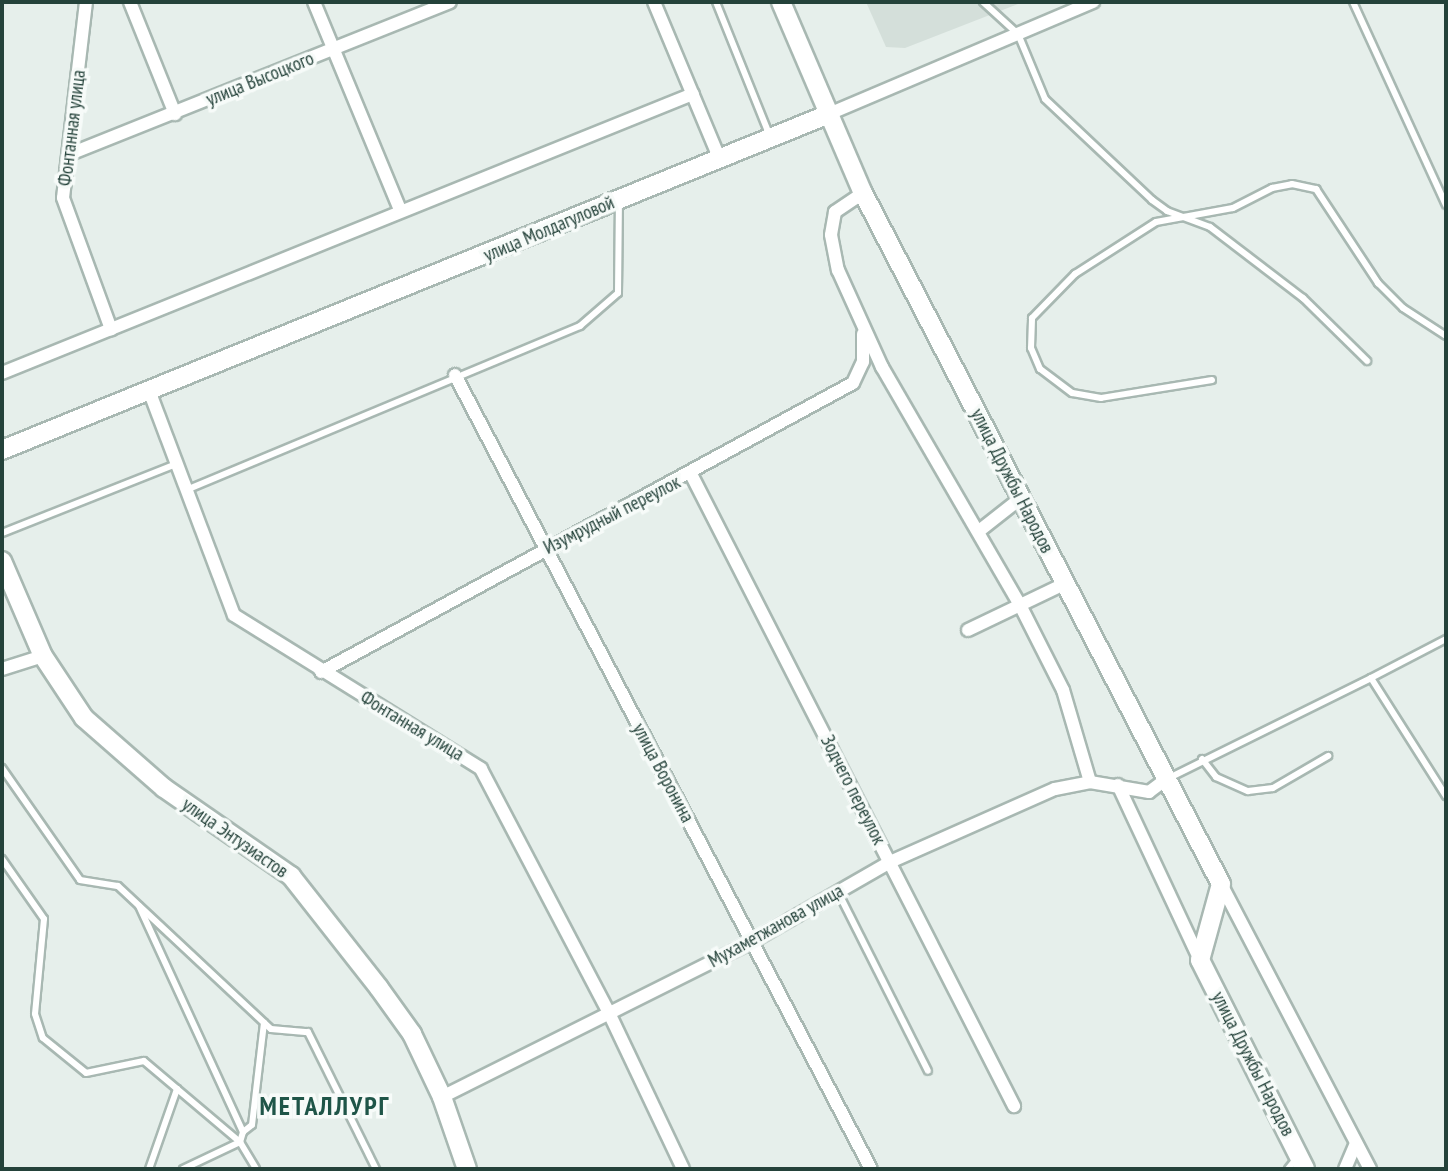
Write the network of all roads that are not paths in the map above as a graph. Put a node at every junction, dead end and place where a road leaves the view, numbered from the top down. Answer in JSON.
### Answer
{"nodes":[{"id":1,"x":86,"y":2,"type":"edge"},
{"id":2,"x":130,"y":2,"type":"edge"},
{"id":3,"x":314,"y":2,"type":"edge"},
{"id":4,"x":450,"y":2,"type":"edge"},
{"id":5,"x":654,"y":2,"type":"edge"},
{"id":6,"x":716,"y":2,"type":"edge"},
{"id":7,"x":780,"y":2,"type":"edge"},
{"id":8,"x":983,"y":2,"type":"edge"},
{"id":9,"x":1093,"y":2,"type":"edge"},
{"id":10,"x":1353,"y":2,"type":"edge"},
{"id":11,"x":1018,"y":34,"type":"junction"},
{"id":12,"x":332,"y":50,"type":"junction"},
{"id":13,"x":693,"y":94,"type":"junction"},
{"id":14,"x":175,"y":114,"type":"junction"},
{"id":15,"x":829,"y":114,"type":"junction"},
{"id":16,"x":771,"y":138,"type":"junction"},
{"id":17,"x":70,"y":154,"type":"junction"},
{"id":18,"x":720,"y":160,"type":"junction"},
{"id":19,"x":863,"y":193,"type":"junction"},
{"id":20,"x":618,"y":200,"type":"junction"},
{"id":21,"x":1446,"y":205,"type":"edge"},
{"id":22,"x":400,"y":210,"type":"junction"},
{"id":23,"x":1184,"y":219,"type":"junction"},
{"id":24,"x":111,"y":329,"type":"junction"},
{"id":25,"x":863,"y":331,"type":"junction"},
{"id":26,"x":1446,"y":336,"type":"edge"},
{"id":27,"x":1367,"y":361,"type":"dead end"},
{"id":28,"x":2,"y":373,"type":"edge"},
{"id":29,"x":455,"y":375,"type":"junction"},
{"id":30,"x":1212,"y":380,"type":"dead end"},
{"id":31,"x":150,"y":393,"type":"junction"},
{"id":32,"x":2,"y":450,"type":"edge"},
{"id":33,"x":176,"y":464,"type":"junction"},
{"id":34,"x":691,"y":474,"type":"junction"},
{"id":35,"x":186,"y":490,"type":"junction"},
{"id":36,"x":1021,"y":498,"type":"junction"},
{"id":37,"x":979,"y":531,"type":"junction"},
{"id":38,"x":2,"y":533,"type":"edge"},
{"id":39,"x":546,"y":549,"type":"junction"},
{"id":40,"x":2,"y":561,"type":"edge"},
{"id":41,"x":1064,"y":584,"type":"junction"},
{"id":42,"x":1020,"y":605,"type":"junction"},
{"id":43,"x":968,"y":630,"type":"dead end"},
{"id":44,"x":1446,"y":639,"type":"edge"},
{"id":45,"x":43,"y":656,"type":"junction"},
{"id":46,"x":2,"y":669,"type":"edge"},
{"id":47,"x":321,"y":672,"type":"junction"},
{"id":48,"x":1371,"y":678,"type":"junction"},
{"id":49,"x":1328,"y":756,"type":"dead end"},
{"id":50,"x":1202,"y":759,"type":"junction"},
{"id":51,"x":2,"y":768,"type":"edge"},
{"id":52,"x":1165,"y":780,"type":"junction"},
{"id":53,"x":1090,"y":782,"type":"junction"},
{"id":54,"x":1118,"y":785,"type":"junction"},
{"id":55,"x":1446,"y":796,"type":"edge"},
{"id":56,"x":2,"y":859,"type":"edge"},
{"id":57,"x":890,"y":862,"type":"junction"},
{"id":58,"x":1221,"y":884,"type":"junction"},
{"id":59,"x":838,"y":892,"type":"junction"},
{"id":60,"x":139,"y":906,"type":"junction"},
{"id":61,"x":751,"y":942,"type":"junction"},
{"id":62,"x":1200,"y":960,"type":"junction"},
{"id":63,"x":610,"y":1015,"type":"junction"},
{"id":64,"x":264,"y":1023,"type":"junction"},
{"id":65,"x":928,"y":1071,"type":"dead end"},
{"id":66,"x":177,"y":1089,"type":"junction"},
{"id":67,"x":442,"y":1097,"type":"junction"},
{"id":68,"x":1014,"y":1105,"type":"dead end"},
{"id":69,"x":243,"y":1132,"type":"junction"},
{"id":70,"x":240,"y":1142,"type":"junction"},
{"id":71,"x":1356,"y":1143,"type":"junction"},
{"id":72,"x":1297,"y":1165,"type":"edge"},
{"id":73,"x":149,"y":1169,"type":"edge"},
{"id":74,"x":183,"y":1169,"type":"edge"},
{"id":75,"x":256,"y":1169,"type":"edge"},
{"id":76,"x":376,"y":1169,"type":"edge"},
{"id":77,"x":467,"y":1169,"type":"edge"},
{"id":78,"x":683,"y":1169,"type":"edge"},
{"id":79,"x":872,"y":1169,"type":"edge"},
{"id":80,"x":1345,"y":1169,"type":"edge"},
{"id":81,"x":1370,"y":1169,"type":"edge"}],
"edges":[{"from":1,"to":17,"type":"street","name":"Фонтанная улица"},
{"from":2,"to":14,"type":"street"},
{"from":3,"to":12,"type":"street"},
{"from":4,"to":12,"type":"street","name":"улица Высоцкого"},
{"from":5,"to":13,"type":"street"},
{"from":6,"to":16,"type":"lane"},
{"from":7,"to":15,"type":"street","name":"улица Дружбы Народов"},
{"from":8,"to":11,"type":"lane"},
{"from":9,"to":11,"type":"street","name":"улица Молдагуловой"},
{"from":10,"to":21,"type":"lane"},
{"from":11,"to":15,"type":"street","name":"улица Молдагуловой"},
{"from":11,"to":23,"type":"lane"},
{"from":12,"to":14,"type":"street","name":"улица Высоцкого"},
{"from":12,"to":22,"type":"street"},
{"from":13,"to":18,"type":"street"},
{"from":13,"to":22,"type":"street"},
{"from":14,"to":17,"type":"street","name":"улица Высоцкого"},
{"from":15,"to":16,"type":"street","name":"улица Молдагуловой"},
{"from":15,"to":19,"type":"street","name":"улица Дружбы Народов"},
{"from":16,"to":18,"type":"street","name":"улица Молдагуловой"},
{"from":17,"to":24,"type":"street","name":"Фонтанная улица"},
{"from":18,"to":20,"type":"street","name":"улица Молдагуловой"},
{"from":19,"to":25,"type":"street"},
{"from":19,"to":36,"type":"street","name":"улица Дружбы Народов"},
{"from":20,"to":29,"type":"lane"},
{"from":20,"to":31,"type":"street","name":"улица Молдагуловой"},
{"from":22,"to":24,"type":"street"},
{"from":23,"to":26,"type":"lane"},
{"from":23,"to":27,"type":"lane"},
{"from":23,"to":30,"type":"lane"},
{"from":24,"to":28,"type":"street"},
{"from":25,"to":34,"type":"street","name":"Изумрудный переулок"},
{"from":25,"to":37,"type":"street"},
{"from":29,"to":35,"type":"lane"},
{"from":29,"to":39,"type":"street","name":"улица Воронина"},
{"from":31,"to":32,"type":"street","name":"улица Молдагуловой"},
{"from":31,"to":33,"type":"street","name":"Фонтанная улица"},
{"from":33,"to":35,"type":"street","name":"Фонтанная улица"},
{"from":33,"to":38,"type":"lane"},
{"from":34,"to":39,"type":"street","name":"Изумрудный переулок"},
{"from":34,"to":57,"type":"street","name":"Зодчего переулок"},
{"from":35,"to":47,"type":"street","name":"Фонтанная улица"},
{"from":36,"to":37,"type":"street"},
{"from":36,"to":41,"type":"street","name":"улица Дружбы Народов"},
{"from":37,"to":42,"type":"street"},
{"from":39,"to":47,"type":"street","name":"Изумрудный переулок"},
{"from":39,"to":61,"type":"street","name":"улица Воронина"},
{"from":40,"to":45,"type":"street","name":"улица Энтузиастов"},
{"from":41,"to":42,"type":"street"},
{"from":41,"to":52,"type":"street","name":"улица Дружбы Народов"},
{"from":42,"to":43,"type":"street"},
{"from":42,"to":53,"type":"street"},
{"from":44,"to":48,"type":"lane"},
{"from":45,"to":46,"type":"street"},
{"from":45,"to":67,"type":"street","name":"улица Энтузиастов"},
{"from":47,"to":63,"type":"street","name":"Фонтанная улица"},
{"from":48,"to":50,"type":"lane"},
{"from":48,"to":55,"type":"lane"},
{"from":49,"to":50,"type":"lane"},
{"from":50,"to":52,"type":"lane"},
{"from":51,"to":60,"type":"lane"},
{"from":52,"to":54,"type":"street","name":"Мухаметжанова улица"},
{"from":52,"to":58,"type":"street","name":"улица Дружбы Народов"},
{"from":53,"to":54,"type":"street","name":"Мухаметжанова улица"},
{"from":53,"to":57,"type":"street","name":"Мухаметжанова улица"},
{"from":54,"to":62,"type":"street","name":"улица Дружбы Народов"},
{"from":56,"to":66,"type":"lane"},
{"from":57,"to":59,"type":"street","name":"Мухаметжанова улица"},
{"from":57,"to":68,"type":"street","name":"Зодчего переулок"},
{"from":58,"to":62,"type":"street"},
{"from":58,"to":71,"type":"street"},
{"from":59,"to":61,"type":"street","name":"Мухаметжанова улица"},
{"from":59,"to":65,"type":"lane"},
{"from":60,"to":64,"type":"lane"},
{"from":60,"to":69,"type":"lane"},
{"from":61,"to":63,"type":"street","name":"Мухаметжанова улица"},
{"from":61,"to":79,"type":"street","name":"улица Воронина"},
{"from":62,"to":72,"type":"street","name":"улица Дружбы Народов"},
{"from":63,"to":67,"type":"street","name":"Мухаметжанова улица"},
{"from":63,"to":78,"type":"street","name":"Фонтанная улица"},
{"from":64,"to":69,"type":"lane"},
{"from":64,"to":76,"type":"lane"},
{"from":66,"to":70,"type":"lane"},
{"from":66,"to":73,"type":"lane"},
{"from":67,"to":77,"type":"street","name":"улица Энтузиастов"},
{"from":69,"to":70,"type":"lane"},
{"from":70,"to":74,"type":"lane"},
{"from":70,"to":75,"type":"lane"},
{"from":71,"to":80,"type":"street"},
{"from":71,"to":81,"type":"street"}]}
